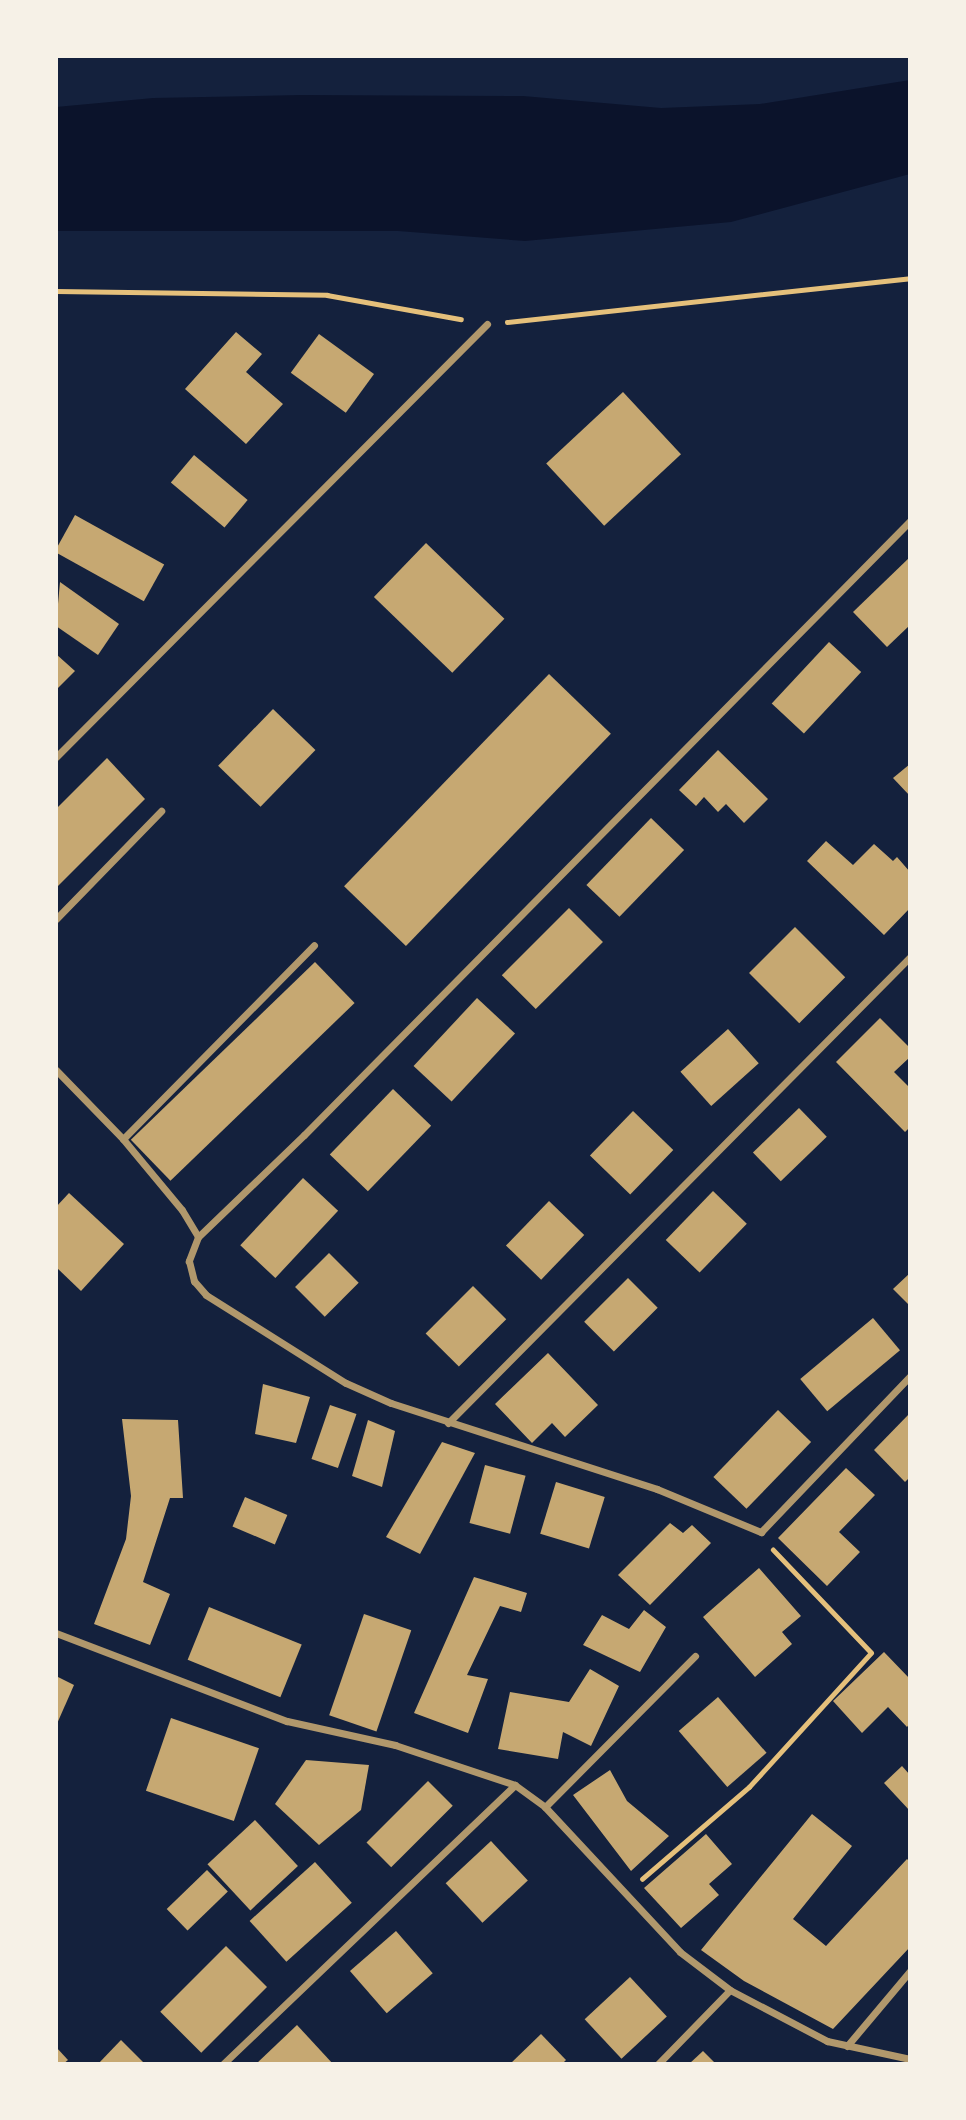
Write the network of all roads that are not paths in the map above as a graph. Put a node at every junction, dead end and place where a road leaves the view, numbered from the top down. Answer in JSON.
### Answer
{"nodes":[{"id":1,"x":486,"y":324,"type":"road end"},
{"id":2,"x":910,"y":521,"type":"edge"},
{"id":3,"x":56,"y":757,"type":"edge"},
{"id":4,"x":161,"y":811,"type":"dead end"},
{"id":5,"x":56,"y":919,"type":"edge"},
{"id":6,"x":314,"y":945,"type":"dead end"},
{"id":7,"x":910,"y":957,"type":"edge"},
{"id":8,"x":56,"y":1070,"type":"edge"},
{"id":9,"x":123,"y":1139,"type":"junction"},
{"id":10,"x":198,"y":1237,"type":"junction"},
{"id":11,"x":910,"y":1376,"type":"edge"},
{"id":12,"x":448,"y":1423,"type":"junction"},
{"id":13,"x":56,"y":1633,"type":"edge"},
{"id":14,"x":695,"y":1656,"type":"dead end"},
{"id":15,"x":515,"y":1785,"type":"junction"},
{"id":16,"x":545,"y":1807,"type":"junction"},
{"id":17,"x":910,"y":1971,"type":"edge"},
{"id":18,"x":730,"y":1990,"type":"junction"},
{"id":19,"x":847,"y":2046,"type":"junction"},
{"id":20,"x":910,"y":2059,"type":"edge"},
{"id":21,"x":223,"y":2064,"type":"edge"},
{"id":22,"x":658,"y":2064,"type":"edge"}],
"edges":[{"from":1,"to":3,"type":"street"},
{"from":2,"to":10,"type":"street"},
{"from":4,"to":5,"type":"street"},
{"from":6,"to":9,"type":"street"},
{"from":7,"to":12,"type":"street"},
{"from":8,"to":9,"type":"street"},
{"from":9,"to":10,"type":"street"},
{"from":10,"to":12,"type":"street"},
{"from":11,"to":12,"type":"street"},
{"from":13,"to":15,"type":"street"},
{"from":14,"to":16,"type":"street"},
{"from":15,"to":16,"type":"street"},
{"from":15,"to":21,"type":"street"},
{"from":16,"to":18,"type":"street"},
{"from":17,"to":19,"type":"street"},
{"from":18,"to":19,"type":"street"},
{"from":18,"to":22,"type":"street"},
{"from":19,"to":20,"type":"street"}]}
